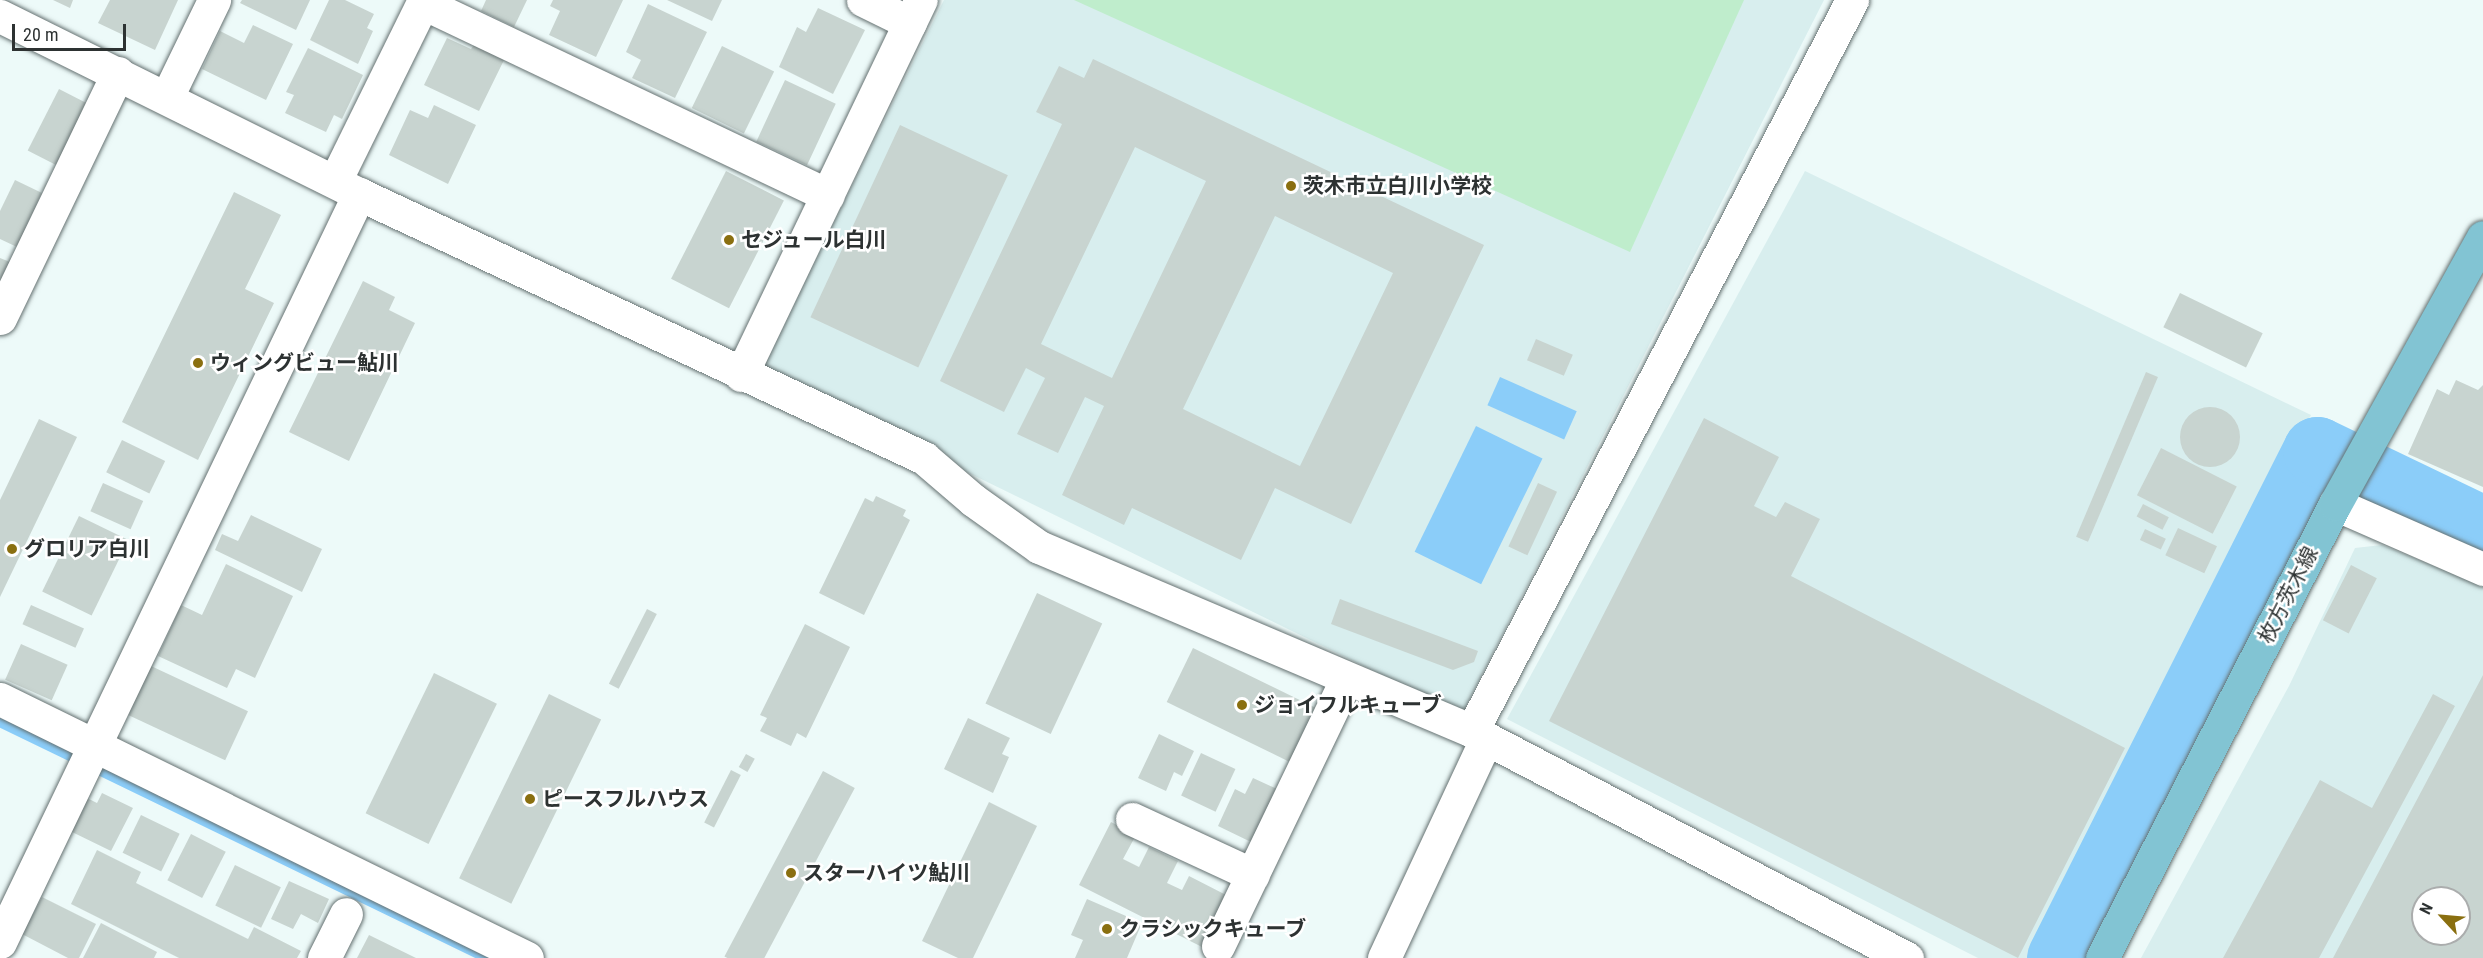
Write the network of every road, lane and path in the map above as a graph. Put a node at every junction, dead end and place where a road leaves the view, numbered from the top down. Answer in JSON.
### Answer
{"nodes":[{"id":1,"x":214,"y":0,"type":"edge"},
{"id":2,"x":863,"y":0,"type":"edge"},
{"id":3,"x":1852,"y":0,"type":"edge"},
{"id":4,"x":423,"y":1,"type":"edge"},
{"id":5,"x":915,"y":11,"type":"edge"},
{"id":6,"x":0,"y":16,"type":"edge"},
{"id":7,"x":118,"y":73,"type":"junction"},
{"id":8,"x":167,"y":97,"type":"junction"},
{"id":9,"x":347,"y":186,"type":"junction"},
{"id":10,"x":828,"y":195,"type":"junction"},
{"id":11,"x":2483,"y":237,"type":"edge"},
{"id":12,"x":0,"y":318,"type":"edge"},
{"id":13,"x":741,"y":375,"type":"junction"},
{"id":14,"x":2340,"y":496,"type":"junction"},
{"id":15,"x":2483,"y":569,"type":"edge"},
{"id":16,"x":1347,"y":678,"type":"junction"},
{"id":17,"x":0,"y":699,"type":"edge"},
{"id":18,"x":1479,"y":735,"type":"junction"},
{"id":19,"x":88,"y":755,"type":"junction"},
{"id":20,"x":1132,"y":819,"type":"dead end"},
{"id":21,"x":1253,"y":875,"type":"junction"},
{"id":22,"x":345,"y":914,"type":"dead end"},
{"id":23,"x":0,"y":942,"type":"edge"},
{"id":24,"x":1218,"y":946,"type":"dead end"},
{"id":25,"x":0,"y":948,"type":"edge"},
{"id":26,"x":20,"y":958,"type":"edge"},
{"id":27,"x":324,"y":958,"type":"edge"},
{"id":28,"x":527,"y":958,"type":"edge"},
{"id":29,"x":1384,"y":958,"type":"edge"},
{"id":30,"x":1907,"y":958,"type":"edge"},
{"id":31,"x":2102,"y":958,"type":"edge"}],
"edges":[{"from":1,"to":8,"type":"street"},
{"from":2,"to":5,"type":"street"},
{"from":3,"to":18,"type":"street"},
{"from":4,"to":9,"type":"street"},
{"from":4,"to":10,"type":"street"},
{"from":5,"to":10,"type":"street"},
{"from":6,"to":7,"type":"street"},
{"from":7,"to":8,"type":"street"},
{"from":7,"to":12,"type":"street"},
{"from":8,"to":9,"type":"street"},
{"from":9,"to":13,"type":"street"},
{"from":9,"to":19,"type":"street"},
{"from":10,"to":13,"type":"street"},
{"from":11,"to":14,"type":"main road","name":"枚方茨木線"},
{"from":13,"to":16,"type":"street"},
{"from":14,"to":15,"type":"street"},
{"from":14,"to":31,"type":"main road","name":"枚方茨木線"},
{"from":16,"to":18,"type":"street"},
{"from":16,"to":21,"type":"street"},
{"from":17,"to":19,"type":"street"},
{"from":18,"to":29,"type":"street"},
{"from":18,"to":30,"type":"street"},
{"from":19,"to":23,"type":"street"},
{"from":19,"to":28,"type":"street"},
{"from":20,"to":21,"type":"street"},
{"from":21,"to":24,"type":"street"},
{"from":22,"to":27,"type":"street"},
{"from":25,"to":26,"type":"street"}]}
